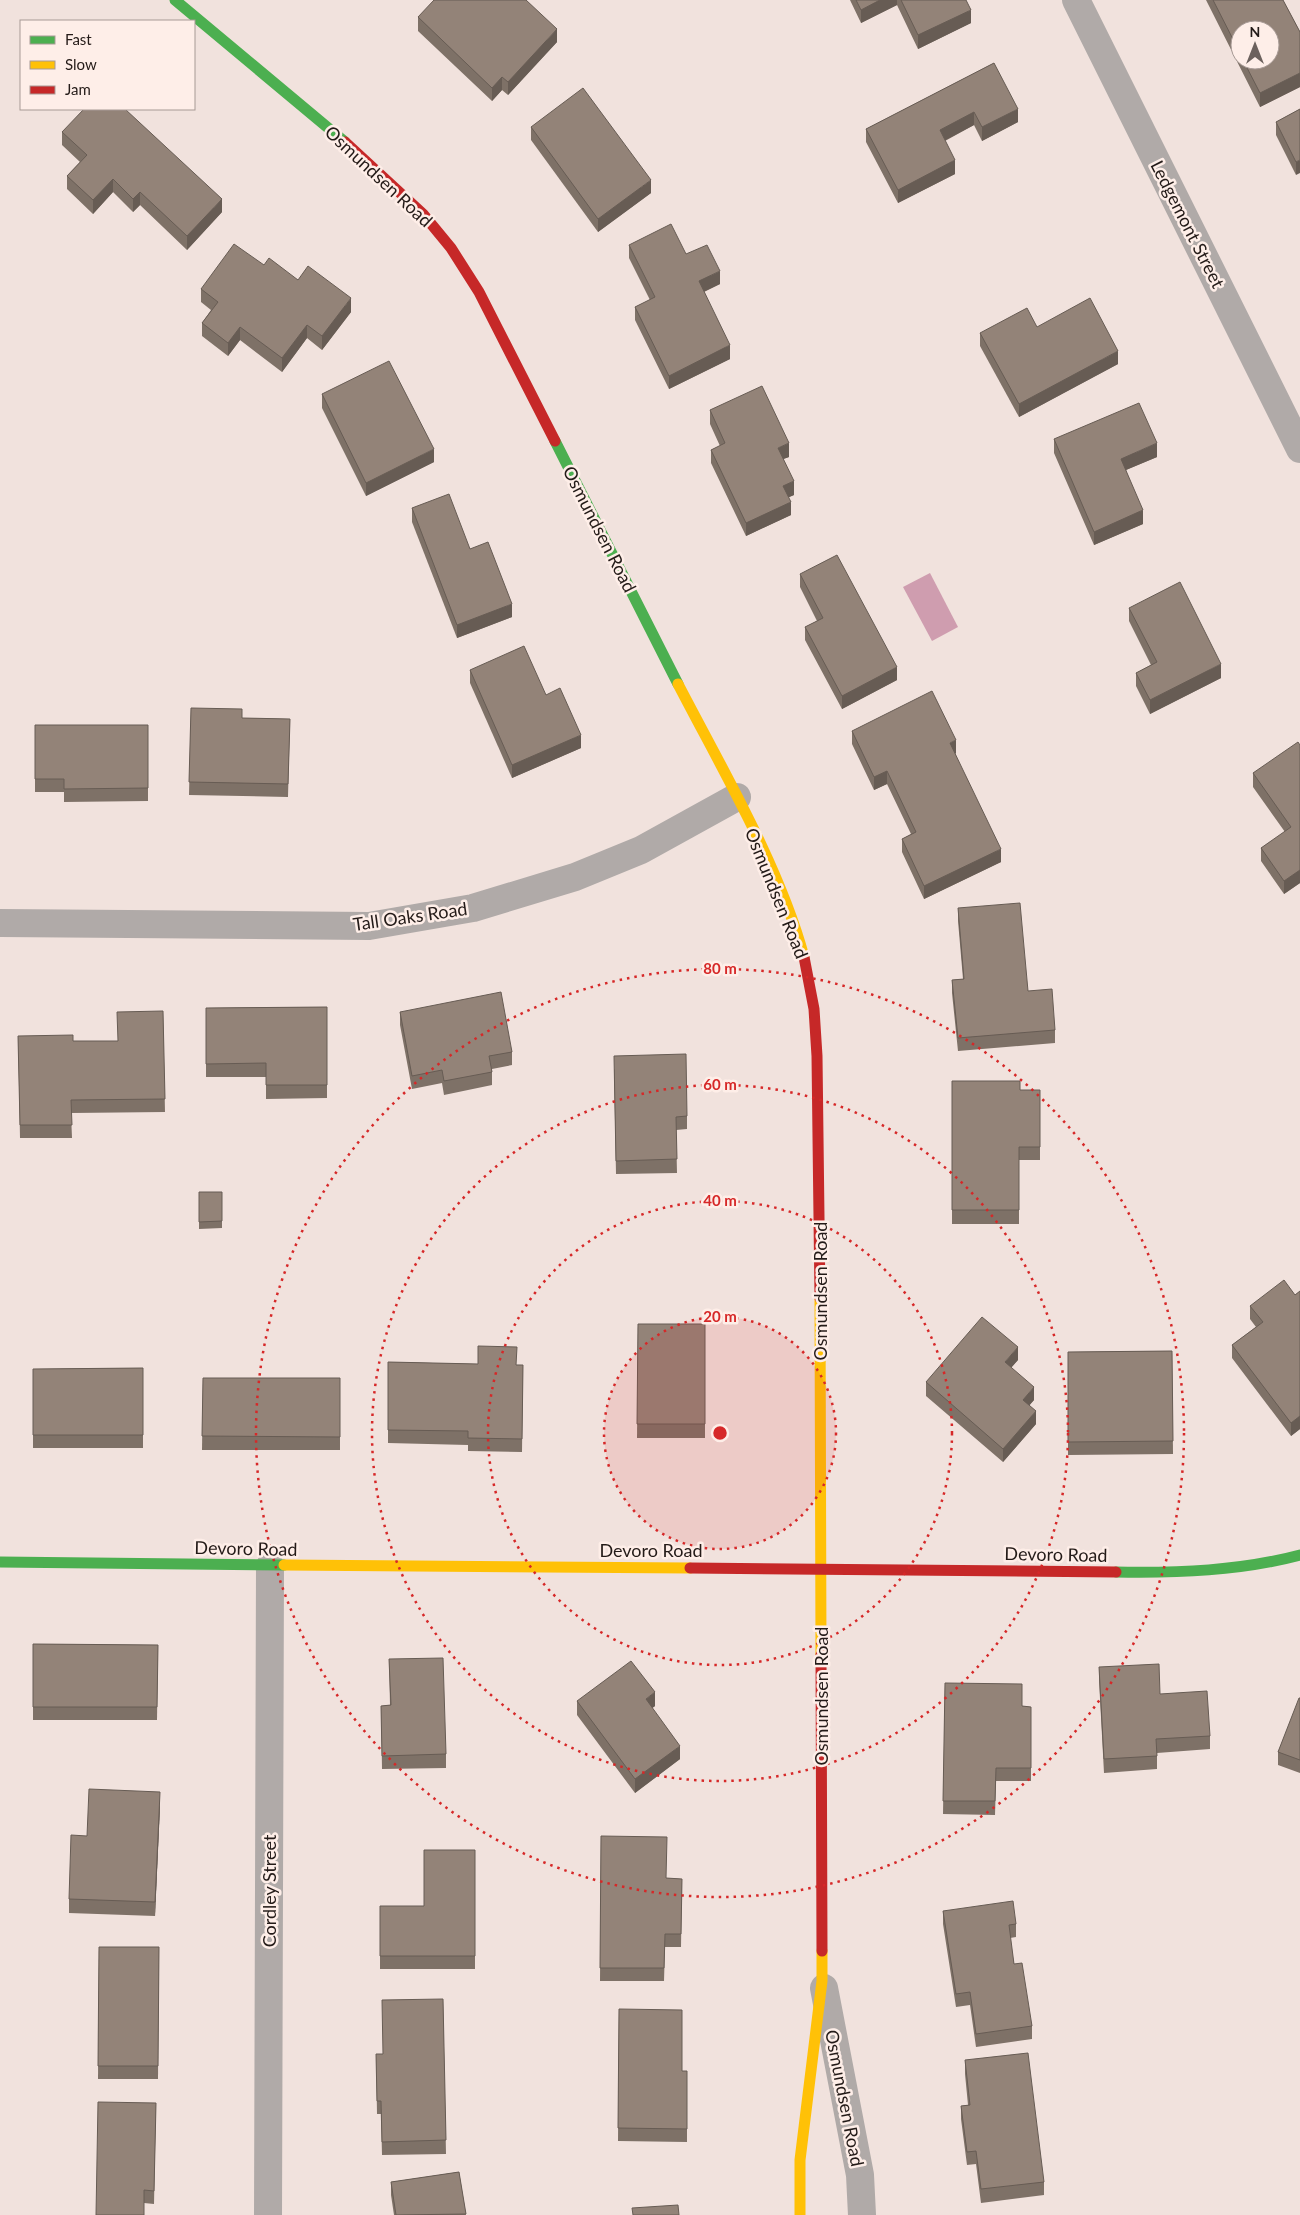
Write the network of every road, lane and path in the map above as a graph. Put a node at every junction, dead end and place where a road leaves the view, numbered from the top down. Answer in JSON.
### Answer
{"nodes":[{"id":1,"x":175,"y":0,"type":"edge"},
{"id":2,"x":1076,"y":0,"type":"edge"},
{"id":3,"x":1300,"y":449,"type":"edge"},
{"id":4,"x":737,"y":797,"type":"junction"},
{"id":5,"x":0,"y":923,"type":"edge"},
{"id":6,"x":1300,"y":1555,"type":"edge"},
{"id":7,"x":0,"y":1562,"type":"edge"},
{"id":8,"x":270,"y":1566,"type":"junction"},
{"id":9,"x":820,"y":1568,"type":"junction"},
{"id":10,"x":822,"y":1981,"type":"junction"},
{"id":11,"x":268,"y":2215,"type":"edge"},
{"id":12,"x":800,"y":2215,"type":"edge"},
{"id":13,"x":862,"y":2215,"type":"edge"}],
"edges":[{"from":1,"to":4,"type":"street","name":"Osmundsen Road"},
{"from":2,"to":3,"type":"street","name":"Ledgemont Street"},
{"from":4,"to":5,"type":"street","name":"Tall Oaks Road"},
{"from":4,"to":9,"type":"street","name":"Osmundsen Road"},
{"from":6,"to":9,"type":"street","name":"Devoro Road"},
{"from":7,"to":8,"type":"street","name":"Devoro Road"},
{"from":8,"to":9,"type":"street","name":"Devoro Road"},
{"from":8,"to":11,"type":"street","name":"Cordley Street"},
{"from":9,"to":10,"type":"street","name":"Osmundsen Road"},
{"from":10,"to":12,"type":"street","name":"Osmundsen Road"},
{"from":10,"to":13,"type":"street","name":"Osmundsen Road"}]}
